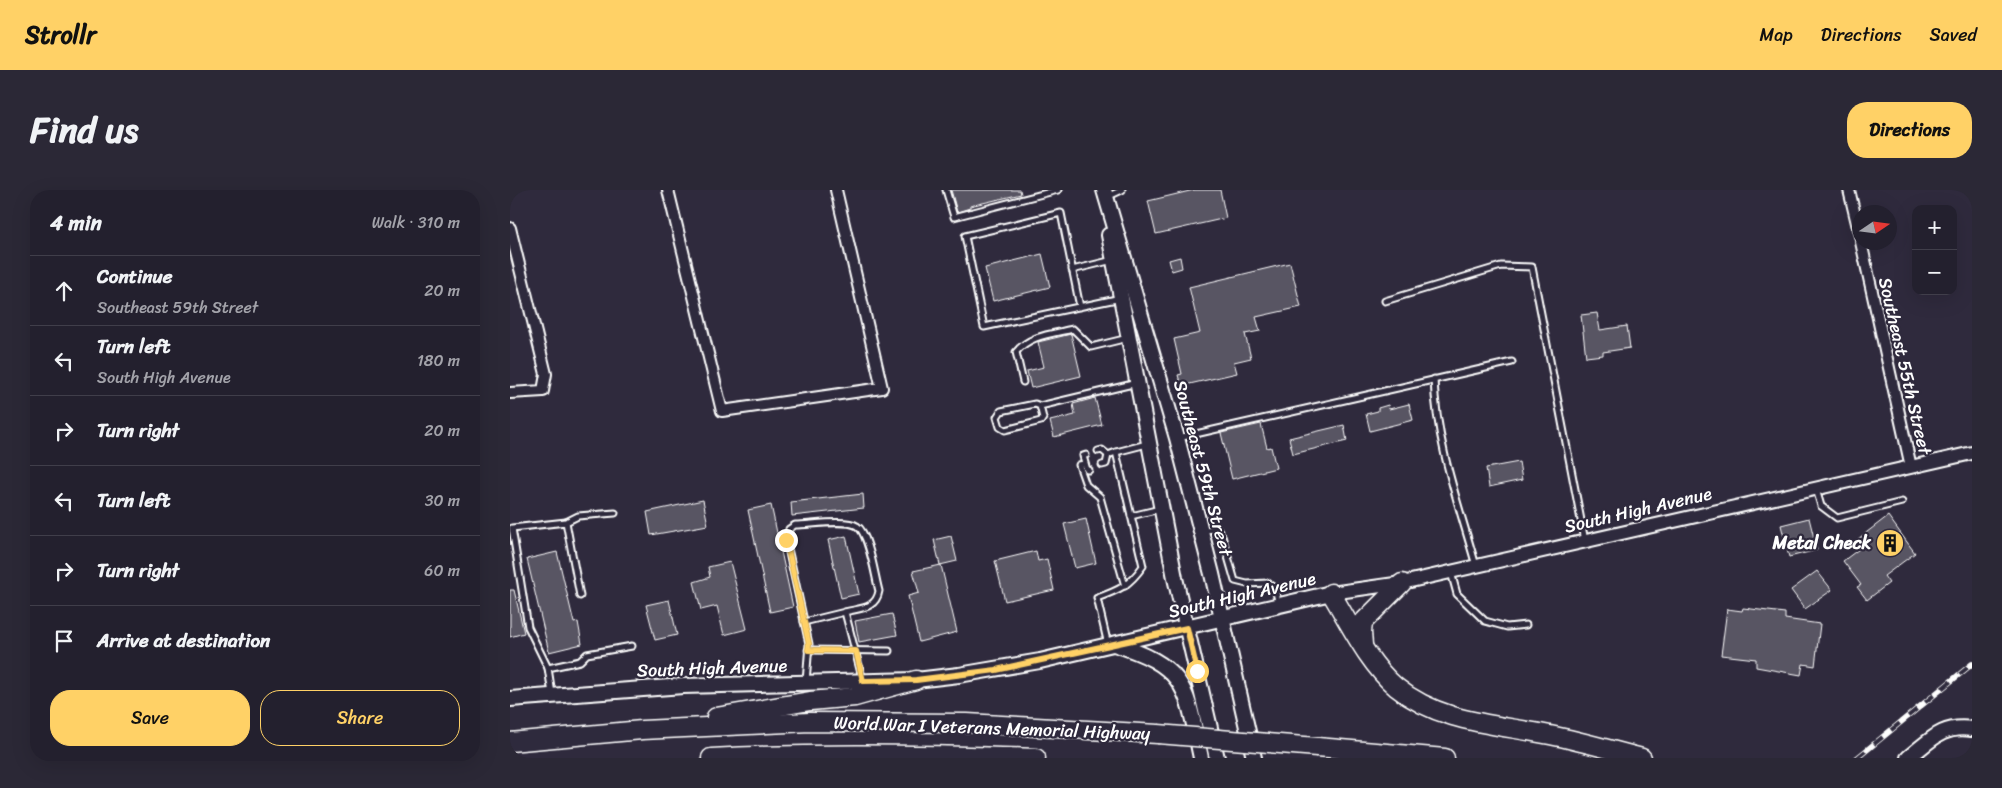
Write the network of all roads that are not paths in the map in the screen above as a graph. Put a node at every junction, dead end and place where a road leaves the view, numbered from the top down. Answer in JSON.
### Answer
{"nodes":[{"id":1,"x":668,"y":190,"type":"edge"},
{"id":2,"x":836,"y":190,"type":"edge"},
{"id":3,"x":946,"y":190,"type":"edge"},
{"id":4,"x":1058,"y":190,"type":"edge"},
{"id":5,"x":1122,"y":190,"type":"edge"},
{"id":6,"x":1849,"y":190,"type":"edge"},
{"id":7,"x":1103,"y":192,"type":"edge"},
{"id":8,"x":1853,"y":205,"type":"edge"},
{"id":9,"x":510,"y":228,"type":"edge"},
{"id":10,"x":1863,"y":250,"type":"edge"},
{"id":11,"x":1114,"y":260,"type":"junction"},
{"id":12,"x":1072,"y":270,"type":"junction"},
{"id":13,"x":1121,"y":298,"type":"junction"},
{"id":14,"x":1385,"y":301,"type":"dead end"},
{"id":15,"x":1080,"y":307,"type":"junction"},
{"id":16,"x":1129,"y":338,"type":"junction"},
{"id":17,"x":1512,"y":362,"type":"dead end"},
{"id":18,"x":1434,"y":380,"type":"junction"},
{"id":19,"x":1023,"y":382,"type":"dead end"},
{"id":20,"x":1138,"y":383,"type":"junction"},
{"id":21,"x":510,"y":393,"type":"edge"},
{"id":22,"x":1040,"y":406,"type":"junction"},
{"id":23,"x":1178,"y":438,"type":"junction"},
{"id":24,"x":1149,"y":443,"type":"junction"},
{"id":25,"x":1098,"y":451,"type":"dead end"},
{"id":26,"x":1116,"y":452,"type":"junction"},
{"id":27,"x":1972,"y":453,"type":"edge"},
{"id":28,"x":1086,"y":455,"type":"dead end"},
{"id":29,"x":1108,"y":455,"type":"junction"},
{"id":30,"x":1084,"y":464,"type":"junction"},
{"id":31,"x":1102,"y":465,"type":"dead end"},
{"id":32,"x":1911,"y":467,"type":"junction"},
{"id":33,"x":1089,"y":470,"type":"dead end"},
{"id":34,"x":1816,"y":489,"type":"junction"},
{"id":35,"x":1902,"y":502,"type":"dead end"},
{"id":36,"x":1162,"y":509,"type":"junction"},
{"id":37,"x":1111,"y":511,"type":"dead end"},
{"id":38,"x":614,"y":513,"type":"dead end"},
{"id":39,"x":1104,"y":513,"type":"junction"},
{"id":40,"x":1130,"y":517,"type":"junction"},
{"id":41,"x":566,"y":522,"type":"junction"},
{"id":42,"x":1201,"y":531,"type":"junction"},
{"id":43,"x":1585,"y":541,"type":"junction"},
{"id":44,"x":1476,"y":566,"type":"junction"},
{"id":45,"x":1451,"y":572,"type":"junction"},
{"id":46,"x":1402,"y":583,"type":"junction"},
{"id":47,"x":1124,"y":586,"type":"junction"},
{"id":48,"x":1331,"y":594,"type":"junction"},
{"id":49,"x":580,"y":596,"type":"dead end"},
{"id":50,"x":1279,"y":606,"type":"junction"},
{"id":51,"x":845,"y":612,"type":"junction"},
{"id":52,"x":1222,"y":619,"type":"junction"},
{"id":53,"x":804,"y":622,"type":"junction"},
{"id":54,"x":1526,"y":625,"type":"dead end"},
{"id":55,"x":1187,"y":628,"type":"junction"},
{"id":56,"x":1111,"y":645,"type":"junction"},
{"id":57,"x":1363,"y":645,"type":"junction"},
{"id":58,"x":632,"y":646,"type":"dead end"},
{"id":59,"x":808,"y":650,"type":"junction"},
{"id":60,"x":856,"y":651,"type":"junction"},
{"id":61,"x":889,"y":651,"type":"dead end"},
{"id":62,"x":548,"y":668,"type":"junction"},
{"id":63,"x":916,"y":680,"type":"junction"},
{"id":64,"x":863,"y":681,"type":"junction"},
{"id":65,"x":806,"y":683,"type":"junction"},
{"id":66,"x":552,"y":695,"type":"junction"},
{"id":67,"x":510,"y":699,"type":"edge"},
{"id":68,"x":1972,"y":729,"type":"edge"},
{"id":69,"x":642,"y":730,"type":"junction"},
{"id":70,"x":510,"y":742,"type":"edge"},
{"id":71,"x":712,"y":758,"type":"edge"},
{"id":72,"x":1036,"y":758,"type":"edge"},
{"id":73,"x":1201,"y":758,"type":"edge"},
{"id":74,"x":1217,"y":758,"type":"edge"},
{"id":75,"x":1254,"y":758,"type":"edge"},
{"id":76,"x":1444,"y":758,"type":"edge"},
{"id":77,"x":1642,"y":758,"type":"edge"},
{"id":78,"x":1908,"y":758,"type":"edge"}],
"edges":[{"from":1,"to":2,"type":"street"},
{"from":3,"to":4,"type":"lane"},
{"from":5,"to":7,"type":"lane"},
{"from":6,"to":8,"type":"street"},
{"from":7,"to":11,"type":"main road"},
{"from":7,"to":23,"type":"main road","name":"Southeast 59th Street"},
{"from":9,"to":21,"type":"street"},
{"from":10,"to":32,"type":"street","name":"Southeast 55th Street"},
{"from":11,"to":12,"type":"lane"},
{"from":11,"to":13,"type":"main road"},
{"from":12,"to":15,"type":"lane"},
{"from":12,"to":15,"type":"lane"},
{"from":13,"to":15,"type":"lane"},
{"from":13,"to":16,"type":"main road"},
{"from":14,"to":43,"type":"lane"},
{"from":16,"to":19,"type":"lane"},
{"from":16,"to":20,"type":"main road"},
{"from":17,"to":18,"type":"lane"},
{"from":18,"to":23,"type":"lane"},
{"from":18,"to":44,"type":"lane"},
{"from":20,"to":22,"type":"lane"},
{"from":20,"to":24,"type":"main road"},
{"from":22,"to":22,"type":"lane"},
{"from":23,"to":42,"type":"main road","name":"Southeast 59th Street"},
{"from":24,"to":26,"type":"lane"},
{"from":24,"to":36,"type":"main road"},
{"from":25,"to":29,"type":"lane"},
{"from":26,"to":29,"type":"lane"},
{"from":26,"to":40,"type":"lane"},
{"from":27,"to":32,"type":"street","name":"South High Avenue"},
{"from":28,"to":30,"type":"lane"},
{"from":29,"to":31,"type":"lane"},
{"from":30,"to":33,"type":"lane"},
{"from":30,"to":39,"type":"lane"},
{"from":32,"to":34,"type":"street","name":"South High Avenue"},
{"from":34,"to":35,"type":"lane"},
{"from":34,"to":43,"type":"street","name":"South High Avenue"},
{"from":36,"to":40,"type":"lane"},
{"from":36,"to":55,"type":"main road"},
{"from":37,"to":39,"type":"lane"},
{"from":38,"to":41,"type":"lane"},
{"from":39,"to":47,"type":"lane"},
{"from":40,"to":47,"type":"lane"},
{"from":41,"to":49,"type":"lane"},
{"from":41,"to":62,"type":"lane"},
{"from":42,"to":50,"type":"lane"},
{"from":42,"to":52,"type":"main road","name":"Southeast 59th Street"},
{"from":43,"to":44,"type":"street","name":"South High Avenue"},
{"from":44,"to":45,"type":"street","name":"South High Avenue"},
{"from":45,"to":46,"type":"street","name":"South High Avenue"},
{"from":45,"to":54,"type":"lane"},
{"from":46,"to":48,"type":"street","name":"South High Avenue"},
{"from":46,"to":57,"type":"highway"},
{"from":47,"to":56,"type":"lane"},
{"from":48,"to":50,"type":"main road","name":"South High Avenue"},
{"from":48,"to":57,"type":"highway"},
{"from":50,"to":52,"type":"main road","name":"South High Avenue"},
{"from":51,"to":53,"type":"lane"},
{"from":51,"to":53,"type":"lane"},
{"from":51,"to":60,"type":"lane"},
{"from":52,"to":55,"type":"main road","name":"South High Avenue"},
{"from":52,"to":75,"type":"main road","name":"Southeast 59th Street"},
{"from":53,"to":59,"type":"lane"},
{"from":55,"to":56,"type":"main road","name":"South High Avenue"},
{"from":55,"to":74,"type":"main road"},
{"from":56,"to":63,"type":"main road","name":"South High Avenue"},
{"from":56,"to":73,"type":"main road"},
{"from":57,"to":77,"type":"highway"},
{"from":58,"to":62,"type":"lane"},
{"from":59,"to":60,"type":"lane"},
{"from":59,"to":65,"type":"lane"},
{"from":60,"to":61,"type":"lane"},
{"from":60,"to":64,"type":"lane"},
{"from":62,"to":66,"type":"lane"},
{"from":63,"to":64,"type":"main road","name":"South High Avenue"},
{"from":63,"to":69,"type":"highway"},
{"from":64,"to":65,"type":"main road","name":"South High Avenue"},
{"from":65,"to":66,"type":"main road","name":"South High Avenue"},
{"from":66,"to":67,"type":"main road","name":"South High Avenue"},
{"from":68,"to":78,"type":"main road"},
{"from":69,"to":70,"type":"highway","name":"World War I Veterans Memorial Highway"},
{"from":69,"to":76,"type":"highway","name":"World War I Veterans Memorial Highway","bridge":true},
{"from":71,"to":72,"type":"highway","name":"World War I Veterans Memorial Highway"}]}
